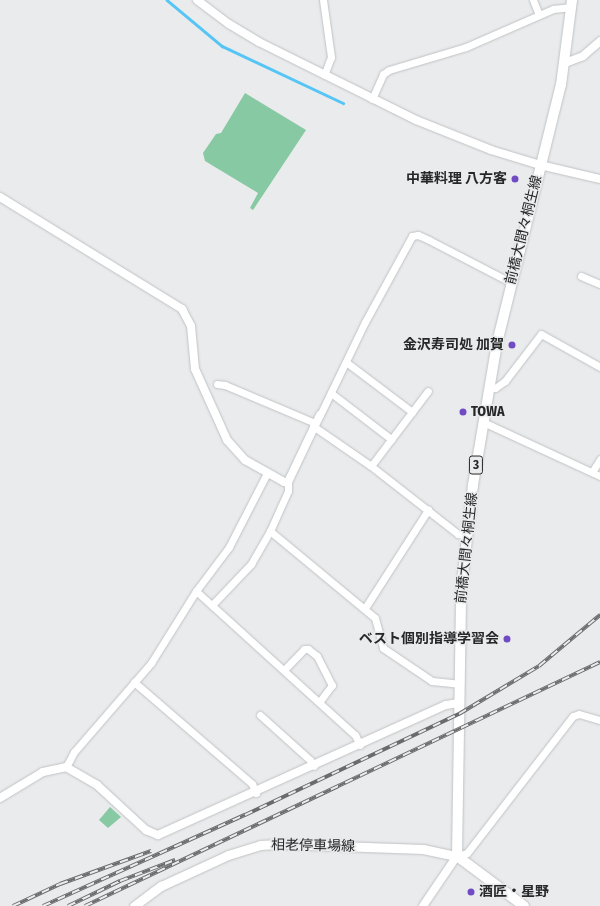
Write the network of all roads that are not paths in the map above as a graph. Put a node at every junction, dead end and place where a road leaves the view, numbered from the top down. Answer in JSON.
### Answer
{"nodes":[{"id":1,"x":198,"y":0,"type":"edge"},
{"id":2,"x":323,"y":0,"type":"edge"},
{"id":3,"x":533,"y":0,"type":"edge"},
{"id":4,"x":572,"y":4,"type":"edge"},
{"id":5,"x":539,"y":15,"type":"junction"},
{"id":6,"x":600,"y":41,"type":"edge"},
{"id":7,"x":565,"y":63,"type":"junction"},
{"id":8,"x":324,"y":75,"type":"junction"},
{"id":9,"x":372,"y":98,"type":"junction"},
{"id":10,"x":540,"y":165,"type":"junction"},
{"id":11,"x":600,"y":179,"type":"edge"},
{"id":12,"x":0,"y":197,"type":"edge"},
{"id":13,"x":581,"y":276,"type":"dead end"},
{"id":14,"x":510,"y":282,"type":"junction"},
{"id":15,"x":600,"y":284,"type":"edge"},
{"id":16,"x":346,"y":362,"type":"junction"},
{"id":17,"x":600,"y":368,"type":"edge"},
{"id":18,"x":217,"y":384,"type":"dead end"},
{"id":19,"x":489,"y":388,"type":"junction"},
{"id":20,"x":428,"y":391,"type":"dead end"},
{"id":21,"x":331,"y":393,"type":"junction"},
{"id":22,"x":412,"y":412,"type":"junction"},
{"id":23,"x":320,"y":415,"type":"joint"},
{"id":24,"x":484,"y":422,"type":"junction"},
{"id":25,"x":314,"y":424,"type":"junction"},
{"id":26,"x":392,"y":439,"type":"junction"},
{"id":27,"x":600,"y":459,"type":"edge"},
{"id":28,"x":371,"y":466,"type":"junction"},
{"id":29,"x":592,"y":472,"type":"junction"},
{"id":30,"x":267,"y":473,"type":"junction"},
{"id":31,"x":600,"y":476,"type":"edge"},
{"id":32,"x":288,"y":482,"type":"junction"},
{"id":33,"x":428,"y":510,"type":"junction"},
{"id":34,"x":270,"y":531,"type":"junction"},
{"id":35,"x":466,"y":536,"type":"junction"},
{"id":36,"x":196,"y":591,"type":"junction"},
{"id":37,"x":212,"y":605,"type":"junction"},
{"id":38,"x":365,"y":608,"type":"junction"},
{"id":39,"x":284,"y":670,"type":"junction"},
{"id":40,"x":134,"y":682,"type":"junction"},
{"id":41,"x":459,"y":684,"type":"junction"},
{"id":42,"x":319,"y":702,"type":"junction"},
{"id":43,"x":459,"y":703,"type":"junction"},
{"id":44,"x":260,"y":715,"type":"dead end"},
{"id":45,"x":600,"y":720,"type":"edge"},
{"id":46,"x":360,"y":745,"type":"junction"},
{"id":47,"x":314,"y":766,"type":"junction"},
{"id":48,"x":66,"y":767,"type":"junction"},
{"id":49,"x":256,"y":792,"type":"junction"},
{"id":50,"x":0,"y":798,"type":"edge"},
{"id":51,"x":458,"y":856,"type":"junction"},
{"id":52,"x":134,"y":906,"type":"edge"},
{"id":53,"x":423,"y":906,"type":"edge"},
{"id":54,"x":524,"y":906,"type":"edge"}],
"edges":[{"from":1,"to":8,"type":"street"},
{"from":2,"to":8,"type":"street"},
{"from":3,"to":5,"type":"street"},
{"from":4,"to":5,"type":"street"},
{"from":4,"to":7,"type":"main road","name":"前橋大間々桐生線","number":"3"},
{"from":5,"to":9,"type":"street"},
{"from":6,"to":7,"type":"street"},
{"from":7,"to":10,"type":"main road","name":"前橋大間々桐生線","number":"3"},
{"from":8,"to":9,"type":"street"},
{"from":9,"to":10,"type":"street"},
{"from":10,"to":11,"type":"street"},
{"from":10,"to":14,"type":"main road","name":"前橋大間々桐生線","number":"3"},
{"from":12,"to":30,"type":"street"},
{"from":13,"to":15,"type":"street"},
{"from":14,"to":16,"type":"street"},
{"from":14,"to":19,"type":"main road","name":"前橋大間々桐生線","number":"3"},
{"from":16,"to":21,"type":"street"},
{"from":16,"to":22,"type":"street"},
{"from":17,"to":19,"type":"street"},
{"from":18,"to":25,"type":"street"},
{"from":19,"to":24,"type":"main road","name":"前橋大間々桐生線","number":"3"},
{"from":20,"to":22,"type":"street"},
{"from":21,"to":23,"type":"street"},
{"from":21,"to":26,"type":"street"},
{"from":22,"to":26,"type":"street"},
{"from":23,"to":25,"type":"street"},
{"from":24,"to":29,"type":"street"},
{"from":24,"to":35,"type":"main road","name":"前橋大間々桐生線","number":"3"},
{"from":25,"to":28,"type":"street"},
{"from":25,"to":32,"type":"street"},
{"from":26,"to":28,"type":"street"},
{"from":27,"to":29,"type":"street"},
{"from":28,"to":33,"type":"street"},
{"from":29,"to":31,"type":"street"},
{"from":30,"to":32,"type":"street"},
{"from":30,"to":36,"type":"street"},
{"from":32,"to":34,"type":"street"},
{"from":33,"to":35,"type":"street"},
{"from":33,"to":38,"type":"street"},
{"from":34,"to":37,"type":"street"},
{"from":34,"to":38,"type":"street"},
{"from":35,"to":41,"type":"main road","name":"前橋大間々桐生線","number":"3"},
{"from":36,"to":37,"type":"street"},
{"from":36,"to":40,"type":"street"},
{"from":37,"to":39,"type":"street"},
{"from":38,"to":41,"type":"street"},
{"from":39,"to":42,"type":"street"},
{"from":39,"to":42,"type":"street"},
{"from":40,"to":48,"type":"street"},
{"from":40,"to":49,"type":"street"},
{"from":41,"to":43,"type":"main road","name":"前橋大間々桐生線","number":"3"},
{"from":42,"to":46,"type":"street"},
{"from":43,"to":46,"type":"street"},
{"from":43,"to":51,"type":"main road","name":"前橋大間々桐生線","number":"3"},
{"from":44,"to":47,"type":"street"},
{"from":45,"to":51,"type":"street"},
{"from":46,"to":47,"type":"street"},
{"from":47,"to":49,"type":"street"},
{"from":48,"to":49,"type":"street"},
{"from":48,"to":50,"type":"street"},
{"from":51,"to":52,"type":"main road","name":"相老停車場線"},
{"from":51,"to":53,"type":"street"},
{"from":51,"to":54,"type":"main road"}]}
